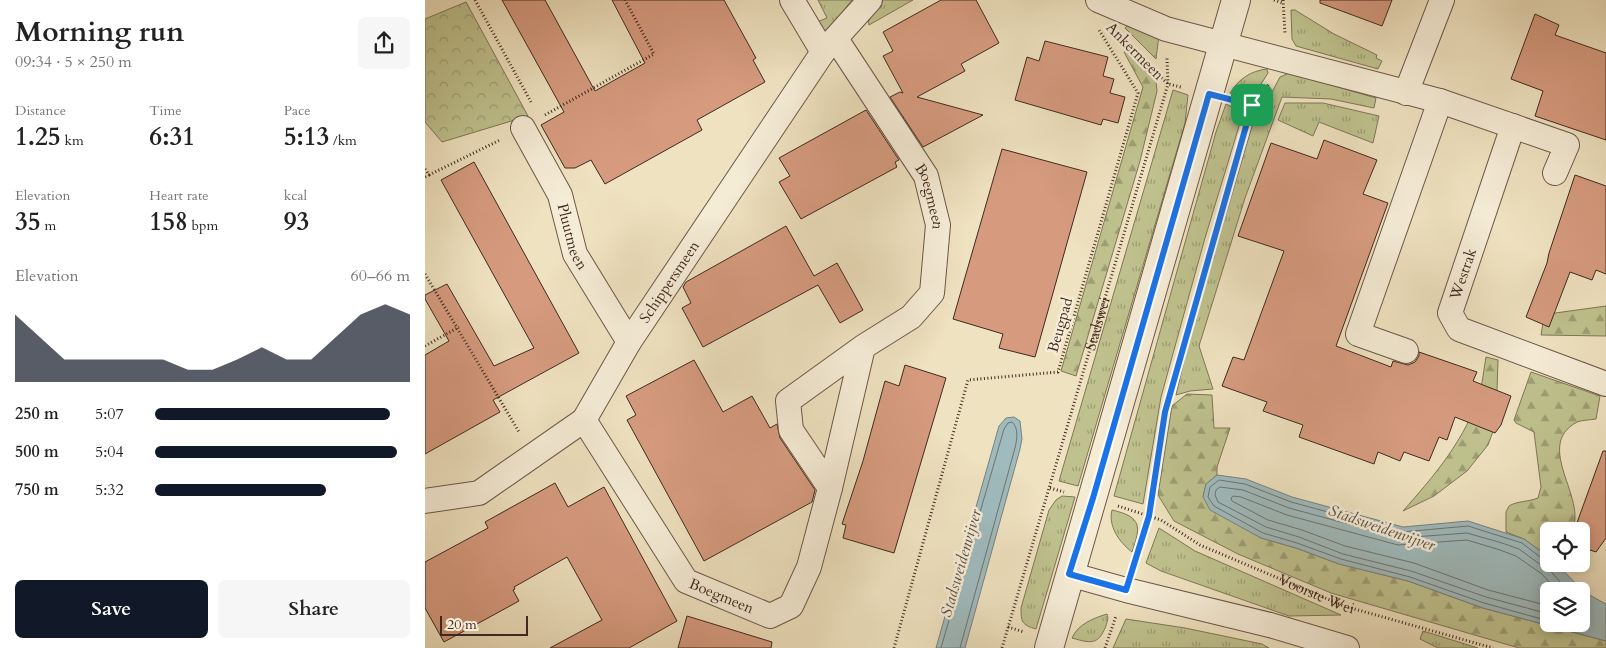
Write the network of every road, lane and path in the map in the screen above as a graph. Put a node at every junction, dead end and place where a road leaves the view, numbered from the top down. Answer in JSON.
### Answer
{"nodes":[{"id":1,"x":475,"y":0,"type":"edge"},
{"id":2,"x":625,"y":0,"type":"edge"},
{"id":3,"x":793,"y":0,"type":"edge"},
{"id":4,"x":869,"y":0,"type":"edge"},
{"id":5,"x":1098,"y":0,"type":"edge"},
{"id":6,"x":1236,"y":0,"type":"edge"},
{"id":7,"x":1274,"y":0,"type":"edge"},
{"id":8,"x":1442,"y":0,"type":"edge"},
{"id":9,"x":1283,"y":1,"type":"edge"},
{"id":10,"x":1096,"y":25,"type":"dead end"},
{"id":11,"x":1166,"y":29,"type":"junction"},
{"id":12,"x":1126,"y":42,"type":"dead end"},
{"id":13,"x":1223,"y":44,"type":"junction"},
{"id":14,"x":829,"y":46,"type":"junction"},
{"id":15,"x":1282,"y":59,"type":"junction"},
{"id":16,"x":1167,"y":84,"type":"junction"},
{"id":17,"x":1407,"y":92,"type":"junction"},
{"id":18,"x":1209,"y":94,"type":"junction"},
{"id":19,"x":1440,"y":101,"type":"junction"},
{"id":20,"x":1252,"y":105,"type":"junction"},
{"id":21,"x":531,"y":123,"type":"junction"},
{"id":22,"x":1513,"y":126,"type":"junction"},
{"id":23,"x":425,"y":169,"type":"edge"},
{"id":24,"x":1555,"y":173,"type":"dead end"},
{"id":25,"x":427,"y":176,"type":"edge"},
{"id":26,"x":425,"y":274,"type":"edge"},
{"id":27,"x":458,"y":327,"type":"junction"},
{"id":28,"x":629,"y":342,"type":"junction"},
{"id":29,"x":425,"y":346,"type":"edge"},
{"id":30,"x":863,"y":347,"type":"junction"},
{"id":31,"x":1407,"y":351,"type":"dead end"},
{"id":32,"x":1606,"y":384,"type":"edge"},
{"id":33,"x":584,"y":420,"type":"junction"},
{"id":34,"x":533,"y":456,"type":"junction"},
{"id":35,"x":830,"y":488,"type":"junction"},
{"id":36,"x":425,"y":501,"type":"edge"},
{"id":37,"x":1149,"y":516,"type":"junction"},
{"id":38,"x":1069,"y":574,"type":"junction"},
{"id":39,"x":1126,"y":590,"type":"junction"},
{"id":40,"x":895,"y":648,"type":"edge"},
{"id":41,"x":1002,"y":648,"type":"edge"},
{"id":42,"x":1049,"y":648,"type":"edge"},
{"id":43,"x":1105,"y":648,"type":"edge"},
{"id":44,"x":1347,"y":648,"type":"edge"},
{"id":45,"x":1493,"y":648,"type":"edge"}],
"edges":[{"from":1,"to":21,"type":"path"},
{"from":2,"to":21,"type":"path"},
{"from":3,"to":14,"type":"street","name":"Boegmeen"},
{"from":4,"to":14,"type":"street","name":"Schippersmeen"},
{"from":5,"to":11,"type":"street","name":"Ankermeen"},
{"from":6,"to":13,"type":"street"},
{"from":7,"to":9,"type":"path"},
{"from":8,"to":17,"type":"street"},
{"from":9,"to":15,"type":"path"},
{"from":10,"to":40,"type":"path","name":"Beugpad"},
{"from":11,"to":13,"type":"street","name":"Ankermeen"},
{"from":11,"to":16,"type":"path","name":"Stadswei"},
{"from":12,"to":16,"type":"path","name":"Ankermeen"},
{"from":13,"to":15,"type":"street"},
{"from":13,"to":18,"type":"street"},
{"from":14,"to":28,"type":"street","name":"Schippersmeen"},
{"from":14,"to":30,"type":"street","name":"Boegmeen"},
{"from":15,"to":17,"type":"street"},
{"from":15,"to":20,"type":"path"},
{"from":16,"to":18,"type":"path","name":"Ankermeen"},
{"from":16,"to":41,"type":"path","name":"Stadswei"},
{"from":17,"to":19,"type":"street"},
{"from":18,"to":20,"type":"path","name":"Ankermeen"},
{"from":18,"to":38,"type":"street"},
{"from":19,"to":22,"type":"street"},
{"from":19,"to":31,"type":"street"},
{"from":20,"to":37,"type":"path"},
{"from":21,"to":25,"type":"path"},
{"from":21,"to":28,"type":"street","name":"Pluutmeen"},
{"from":22,"to":24,"type":"street"},
{"from":22,"to":32,"type":"street","name":"Westrak"},
{"from":23,"to":25,"type":"path"},
{"from":26,"to":27,"type":"path"},
{"from":27,"to":29,"type":"path"},
{"from":27,"to":34,"type":"path"},
{"from":28,"to":33,"type":"street","name":"Schippersmeen"},
{"from":30,"to":35,"type":"street","name":"Boegmeen"},
{"from":30,"to":35,"type":"street","name":"Boegmeen"},
{"from":33,"to":34,"type":"street","name":"Schippersmeen"},
{"from":33,"to":35,"type":"street","name":"Boegmeen"},
{"from":34,"to":36,"type":"street","name":"Schippersmeen"},
{"from":37,"to":39,"type":"path"},
{"from":37,"to":45,"type":"path","name":"Voorste Wei"},
{"from":38,"to":39,"type":"street"},
{"from":38,"to":42,"type":"street"},
{"from":39,"to":43,"type":"path"},
{"from":39,"to":44,"type":"street"}]}
